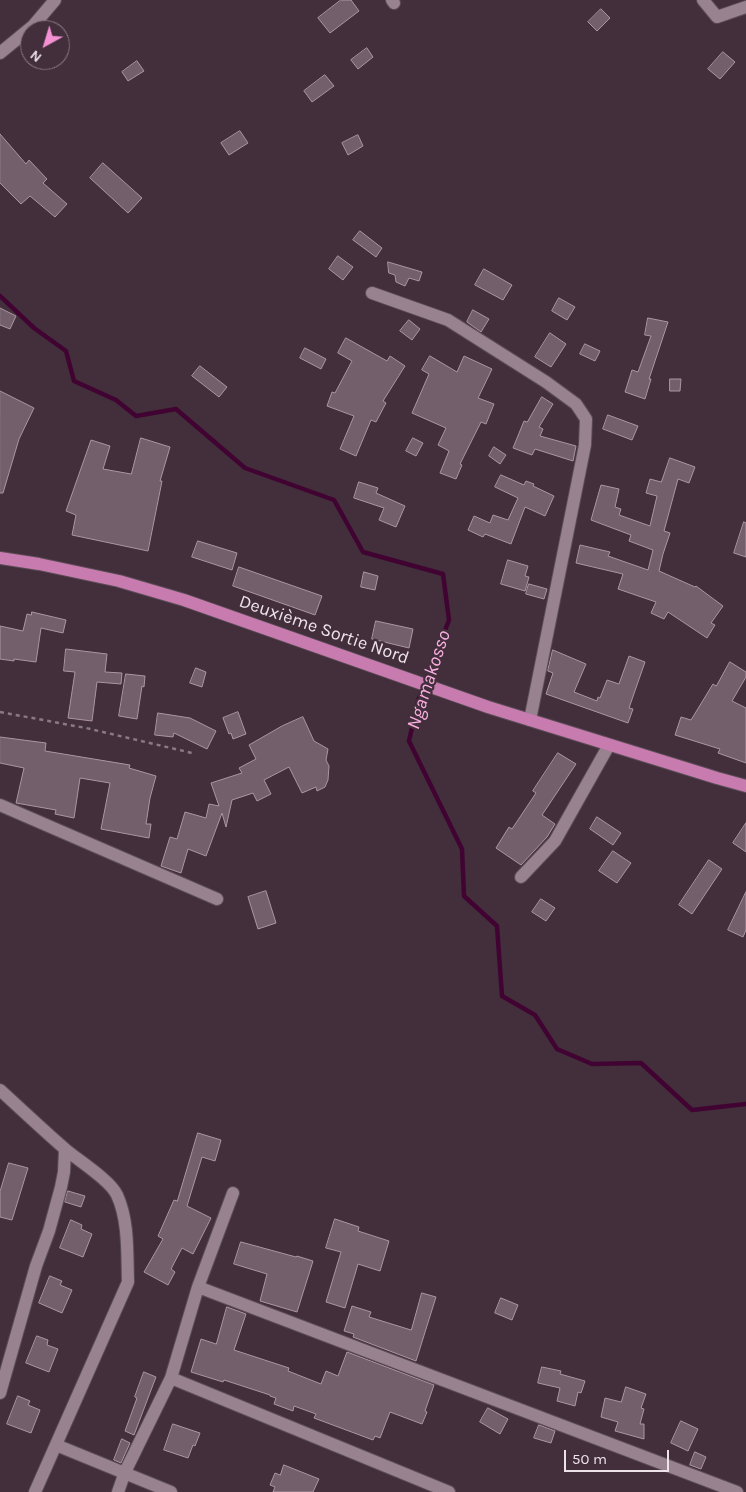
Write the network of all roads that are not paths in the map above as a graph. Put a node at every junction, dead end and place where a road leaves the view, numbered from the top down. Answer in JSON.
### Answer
{"nodes":[{"id":1,"x":56,"y":0,"type":"edge"},
{"id":2,"x":703,"y":0,"type":"edge"},
{"id":3,"x":746,"y":7,"type":"edge"},
{"id":4,"x":0,"y":53,"type":"edge"},
{"id":5,"x":372,"y":293,"type":"dead end"},
{"id":6,"x":0,"y":558,"type":"edge"},
{"id":7,"x":530,"y":720,"type":"junction"},
{"id":8,"x":609,"y":745,"type":"junction"},
{"id":9,"x":746,"y":786,"type":"edge"},
{"id":10,"x":0,"y":805,"type":"edge"},
{"id":11,"x":521,"y":878,"type":"dead end"},
{"id":12,"x":217,"y":898,"type":"dead end"},
{"id":13,"x":0,"y":1090,"type":"edge"},
{"id":14,"x":65,"y":1149,"type":"junction"},
{"id":15,"x":233,"y":1193,"type":"dead end"},
{"id":16,"x":198,"y":1287,"type":"junction"},
{"id":17,"x":171,"y":1378,"type":"junction"},
{"id":18,"x":0,"y":1393,"type":"edge"},
{"id":19,"x":56,"y":1445,"type":"junction"},
{"id":20,"x":125,"y":1472,"type":"junction"},
{"id":21,"x":35,"y":1492,"type":"edge"},
{"id":22,"x":118,"y":1492,"type":"edge"},
{"id":23,"x":171,"y":1492,"type":"edge"},
{"id":24,"x":449,"y":1492,"type":"edge"},
{"id":25,"x":737,"y":1492,"type":"edge"}],
"edges":[{"from":1,"to":4,"type":"street"},
{"from":2,"to":3,"type":"street"},
{"from":5,"to":7,"type":"street"},
{"from":6,"to":7,"type":"main road","name":"Deuxième Sortie Nord"},
{"from":7,"to":8,"type":"main road","name":"Deuxième Sortie Nord"},
{"from":8,"to":9,"type":"main road","name":"Deuxième Sortie Nord"},
{"from":8,"to":11,"type":"street"},
{"from":10,"to":12,"type":"street"},
{"from":13,"to":14,"type":"street"},
{"from":14,"to":18,"type":"street"},
{"from":14,"to":19,"type":"street"},
{"from":15,"to":16,"type":"street"},
{"from":16,"to":17,"type":"street"},
{"from":16,"to":25,"type":"street"},
{"from":17,"to":20,"type":"street"},
{"from":17,"to":24,"type":"street"},
{"from":19,"to":20,"type":"street"},
{"from":19,"to":21,"type":"street"},
{"from":20,"to":22,"type":"street"},
{"from":20,"to":23,"type":"street"}]}
